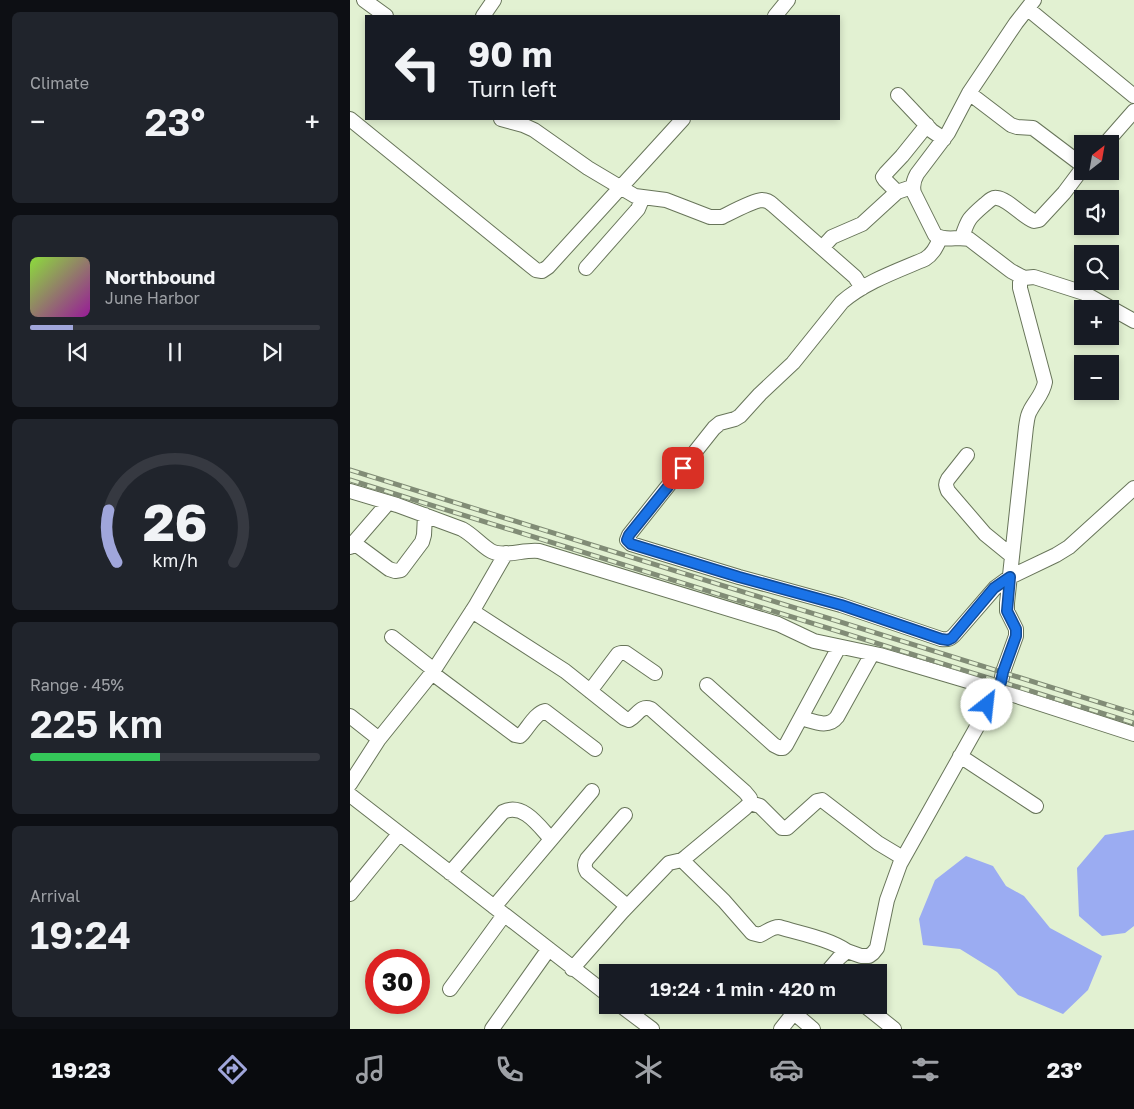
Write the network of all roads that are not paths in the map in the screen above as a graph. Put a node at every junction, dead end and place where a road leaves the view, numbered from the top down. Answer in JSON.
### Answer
{"nodes":[{"id":1,"x":364,"y":0,"type":"edge"},
{"id":2,"x":494,"y":0,"type":"edge"},
{"id":3,"x":788,"y":0,"type":"edge"},
{"id":4,"x":1031,"y":5,"type":"edge"},
{"id":5,"x":385,"y":15,"type":"edge"},
{"id":6,"x":484,"y":15,"type":"edge"},
{"id":7,"x":776,"y":15,"type":"edge"},
{"id":8,"x":969,"y":93,"type":"junction"},
{"id":9,"x":898,"y":95,"type":"dead end"},
{"id":10,"x":1134,"y":96,"type":"edge"},
{"id":11,"x":1134,"y":111,"type":"edge"},
{"id":12,"x":350,"y":119,"type":"edge"},
{"id":13,"x":505,"y":120,"type":"edge"},
{"id":14,"x":682,"y":120,"type":"edge"},
{"id":15,"x":927,"y":125,"type":"junction"},
{"id":16,"x":1113,"y":135,"type":"edge"},
{"id":17,"x":944,"y":139,"type":"junction"},
{"id":18,"x":1074,"y":161,"type":"edge"},
{"id":19,"x":1074,"y":178,"type":"edge"},
{"id":20,"x":620,"y":187,"type":"junction"},
{"id":21,"x":912,"y":187,"type":"junction"},
{"id":22,"x":897,"y":192,"type":"junction"},
{"id":23,"x":643,"y":198,"type":"junction"},
{"id":24,"x":962,"y":237,"type":"junction"},
{"id":25,"x":940,"y":239,"type":"junction"},
{"id":26,"x":822,"y":248,"type":"junction"},
{"id":27,"x":586,"y":268,"type":"dead end"},
{"id":28,"x":1024,"y":278,"type":"junction"},
{"id":29,"x":862,"y":288,"type":"junction"},
{"id":30,"x":1134,"y":320,"type":"edge"},
{"id":31,"x":967,"y":455,"type":"dead end"},
{"id":32,"x":1134,"y":488,"type":"edge"},
{"id":33,"x":350,"y":491,"type":"edge"},
{"id":34,"x":388,"y":502,"type":"junction"},
{"id":35,"x":425,"y":515,"type":"junction"},
{"id":36,"x":352,"y":545,"type":"edge"},
{"id":37,"x":506,"y":553,"type":"junction"},
{"id":38,"x":1012,"y":556,"type":"junction"},
{"id":39,"x":1010,"y":577,"type":"junction"},
{"id":40,"x":472,"y":611,"type":"junction"},
{"id":41,"x":392,"y":636,"type":"dead end"},
{"id":42,"x":839,"y":647,"type":"junction"},
{"id":43,"x":872,"y":654,"type":"junction"},
{"id":44,"x":433,"y":671,"type":"junction"},
{"id":45,"x":655,"y":673,"type":"dead end"},
{"id":46,"x":707,"y":685,"type":"dead end"},
{"id":47,"x":995,"y":689,"type":"junction"},
{"id":48,"x":590,"y":691,"type":"junction"},
{"id":49,"x":350,"y":716,"type":"edge"},
{"id":50,"x":800,"y":718,"type":"junction"},
{"id":51,"x":1134,"y":734,"type":"edge"},
{"id":52,"x":379,"y":739,"type":"junction"},
{"id":53,"x":595,"y":749,"type":"dead end"},
{"id":54,"x":960,"y":756,"type":"junction"},
{"id":55,"x":350,"y":784,"type":"edge"},
{"id":56,"x":592,"y":791,"type":"dead end"},
{"id":57,"x":350,"y":795,"type":"edge"},
{"id":58,"x":750,"y":803,"type":"junction"},
{"id":59,"x":1036,"y":806,"type":"dead end"},
{"id":60,"x":625,"y":815,"type":"dead end"},
{"id":61,"x":400,"y":834,"type":"junction"},
{"id":62,"x":551,"y":839,"type":"junction"},
{"id":63,"x":903,"y":858,"type":"junction"},
{"id":64,"x":682,"y":860,"type":"junction"},
{"id":65,"x":450,"y":873,"type":"junction"},
{"id":66,"x":350,"y":894,"type":"edge"},
{"id":67,"x":627,"y":906,"type":"junction"},
{"id":68,"x":499,"y":911,"type":"junction"},
{"id":69,"x":548,"y":950,"type":"junction"},
{"id":70,"x":847,"y":951,"type":"junction"},
{"id":71,"x":834,"y":964,"type":"edge"},
{"id":72,"x":572,"y":969,"type":"junction"},
{"id":73,"x":599,"y":988,"type":"edge"},
{"id":74,"x":450,"y":989,"type":"dead end"},
{"id":75,"x":632,"y":1014,"type":"edge"},
{"id":76,"x":793,"y":1014,"type":"edge"},
{"id":77,"x":801,"y":1014,"type":"edge"},
{"id":78,"x":875,"y":1014,"type":"edge"},
{"id":79,"x":492,"y":1029,"type":"edge"},
{"id":80,"x":652,"y":1029,"type":"edge"},
{"id":81,"x":781,"y":1029,"type":"edge"},
{"id":82,"x":813,"y":1029,"type":"edge"},
{"id":83,"x":894,"y":1029,"type":"edge"}],
"edges":[{"from":1,"to":5,"type":"street"},
{"from":2,"to":6,"type":"street"},
{"from":3,"to":7,"type":"street"},
{"from":4,"to":8,"type":"street"},
{"from":4,"to":10,"type":"street"},
{"from":8,"to":17,"type":"street"},
{"from":8,"to":18,"type":"street"},
{"from":9,"to":15,"type":"street"},
{"from":11,"to":16,"type":"street"},
{"from":12,"to":20,"type":"street"},
{"from":13,"to":20,"type":"street"},
{"from":14,"to":20,"type":"street"},
{"from":15,"to":17,"type":"street"},
{"from":15,"to":22,"type":"street"},
{"from":17,"to":21,"type":"street"},
{"from":19,"to":24,"type":"street"},
{"from":20,"to":23,"type":"street"},
{"from":21,"to":22,"type":"street"},
{"from":21,"to":25,"type":"street"},
{"from":22,"to":26,"type":"street"},
{"from":23,"to":26,"type":"street"},
{"from":23,"to":27,"type":"street"},
{"from":24,"to":25,"type":"street"},
{"from":24,"to":28,"type":"street"},
{"from":25,"to":29,"type":"street"},
{"from":26,"to":29,"type":"street"},
{"from":28,"to":30,"type":"street"},
{"from":28,"to":38,"type":"street"},
{"from":29,"to":39,"type":"street"},
{"from":31,"to":38,"type":"street"},
{"from":32,"to":39,"type":"street"},
{"from":33,"to":34,"type":"street"},
{"from":34,"to":35,"type":"street"},
{"from":34,"to":36,"type":"street"},
{"from":35,"to":36,"type":"street"},
{"from":35,"to":37,"type":"street"},
{"from":37,"to":40,"type":"street"},
{"from":37,"to":42,"type":"street"},
{"from":38,"to":39,"type":"street"},
{"from":39,"to":47,"type":"street"},
{"from":40,"to":44,"type":"street"},
{"from":40,"to":48,"type":"street"},
{"from":41,"to":44,"type":"street"},
{"from":42,"to":43,"type":"street"},
{"from":42,"to":50,"type":"street"},
{"from":43,"to":47,"type":"street"},
{"from":43,"to":50,"type":"street"},
{"from":44,"to":52,"type":"street"},
{"from":44,"to":53,"type":"street"},
{"from":45,"to":48,"type":"street"},
{"from":46,"to":50,"type":"street"},
{"from":47,"to":51,"type":"street"},
{"from":47,"to":54,"type":"street"},
{"from":48,"to":58,"type":"street"},
{"from":49,"to":52,"type":"street"},
{"from":52,"to":55,"type":"street"},
{"from":54,"to":59,"type":"street"},
{"from":54,"to":63,"type":"street"},
{"from":56,"to":62,"type":"street"},
{"from":57,"to":61,"type":"street"},
{"from":58,"to":63,"type":"street"},
{"from":58,"to":64,"type":"street"},
{"from":60,"to":67,"type":"street"},
{"from":61,"to":65,"type":"street"},
{"from":61,"to":66,"type":"street"},
{"from":62,"to":65,"type":"street"},
{"from":62,"to":68,"type":"street"},
{"from":63,"to":70,"type":"street"},
{"from":64,"to":67,"type":"street"},
{"from":64,"to":70,"type":"street"},
{"from":65,"to":68,"type":"street"},
{"from":67,"to":72,"type":"street"},
{"from":68,"to":69,"type":"street"},
{"from":68,"to":74,"type":"street"},
{"from":69,"to":72,"type":"street"},
{"from":69,"to":79,"type":"street"},
{"from":70,"to":71,"type":"street"},
{"from":72,"to":73,"type":"street"},
{"from":75,"to":80,"type":"street"},
{"from":76,"to":81,"type":"street"},
{"from":77,"to":82,"type":"street"},
{"from":78,"to":83,"type":"street"}]}
